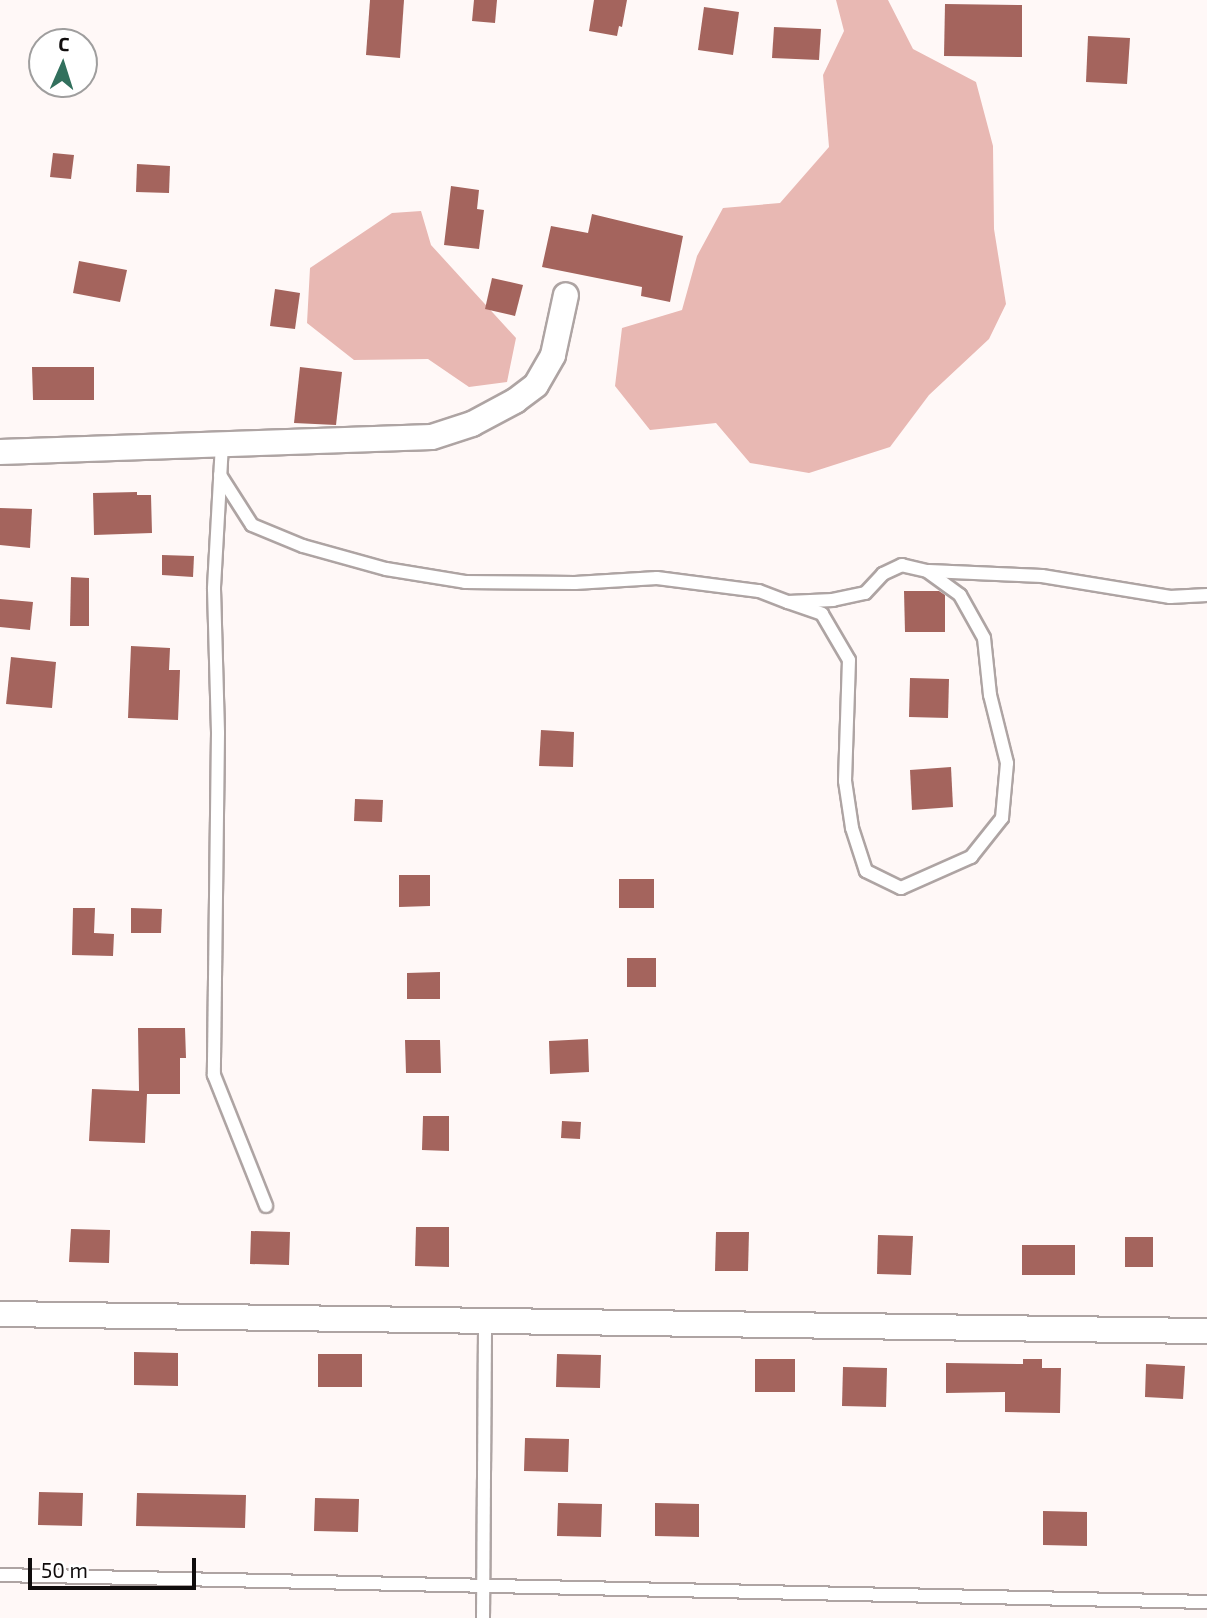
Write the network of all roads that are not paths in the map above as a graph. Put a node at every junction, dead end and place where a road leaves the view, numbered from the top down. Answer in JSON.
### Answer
{"nodes":[{"id":1,"x":566,"y":295,"type":"dead end"},
{"id":2,"x":222,"y":444,"type":"junction"},
{"id":3,"x":0,"y":452,"type":"edge"},
{"id":4,"x":220,"y":475,"type":"junction"},
{"id":5,"x":928,"y":571,"type":"junction"},
{"id":6,"x":1207,"y":595,"type":"edge"},
{"id":7,"x":788,"y":602,"type":"junction"},
{"id":8,"x":266,"y":1206,"type":"dead end"},
{"id":9,"x":0,"y":1314,"type":"edge"},
{"id":10,"x":485,"y":1321,"type":"junction"},
{"id":11,"x":1207,"y":1331,"type":"edge"},
{"id":12,"x":0,"y":1575,"type":"edge"},
{"id":13,"x":484,"y":1585,"type":"junction"},
{"id":14,"x":1207,"y":1602,"type":"edge"},
{"id":15,"x":483,"y":1618,"type":"edge"}],
"edges":[{"from":1,"to":2,"type":"street"},
{"from":2,"to":3,"type":"street"},
{"from":2,"to":4,"type":"lane"},
{"from":4,"to":7,"type":"lane"},
{"from":4,"to":8,"type":"lane"},
{"from":5,"to":6,"type":"lane"},
{"from":5,"to":7,"type":"lane"},
{"from":5,"to":7,"type":"lane"},
{"from":9,"to":10,"type":"street"},
{"from":10,"to":11,"type":"street"},
{"from":10,"to":13,"type":"lane"},
{"from":12,"to":13,"type":"lane"},
{"from":13,"to":14,"type":"lane"},
{"from":13,"to":15,"type":"lane"}]}
